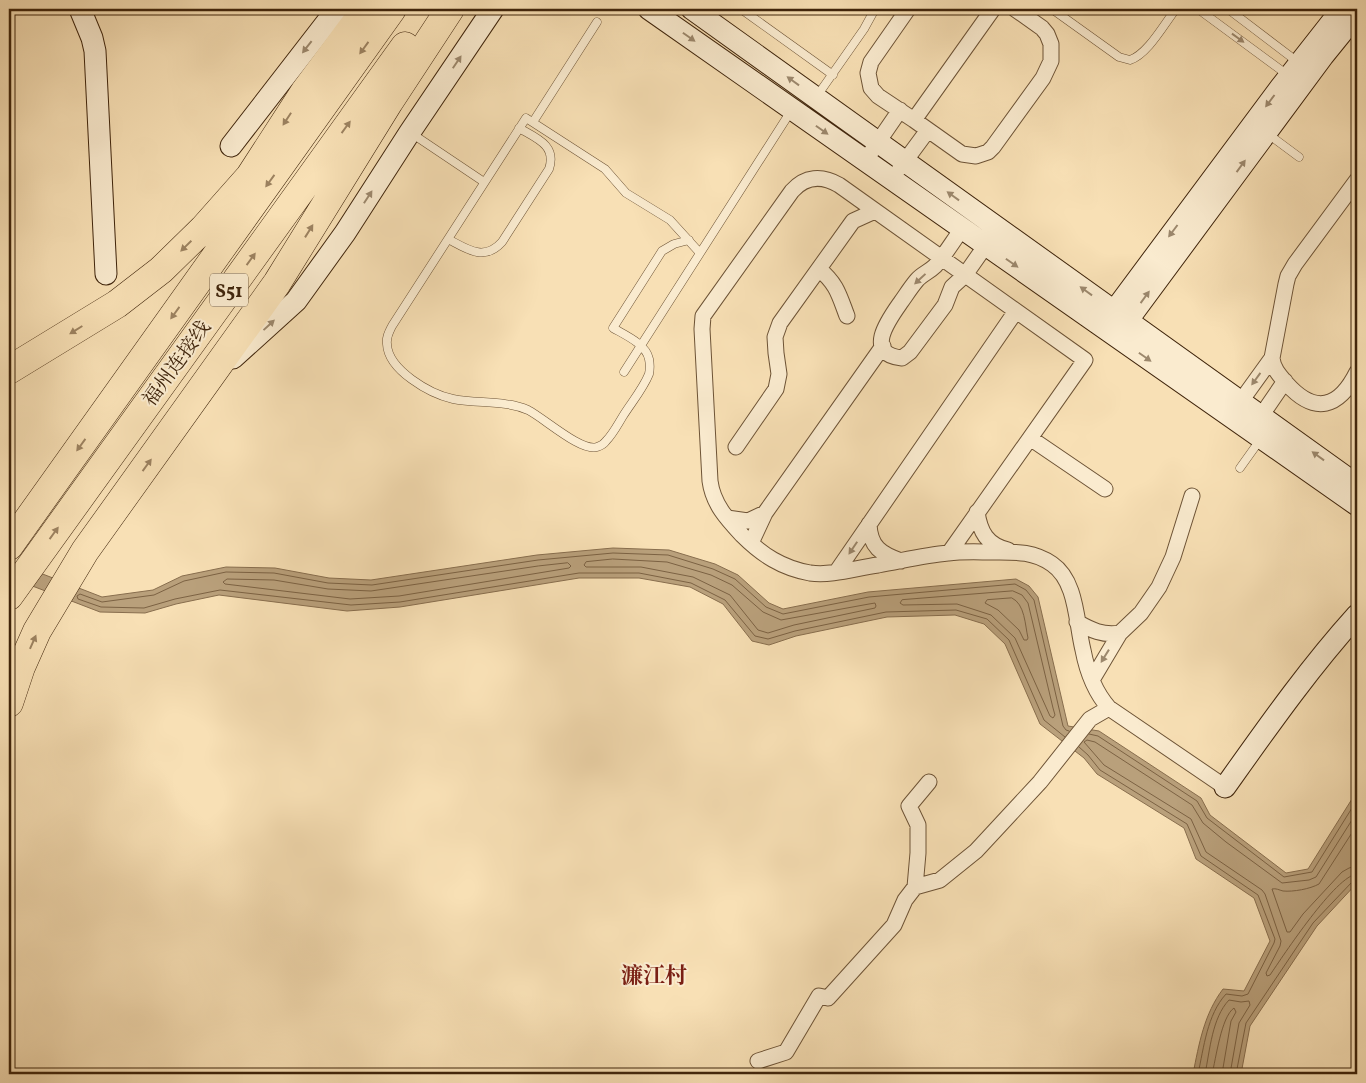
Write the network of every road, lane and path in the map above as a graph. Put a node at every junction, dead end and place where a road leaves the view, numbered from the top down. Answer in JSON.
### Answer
{"nodes":[{"id":1,"x":80,"y":9,"type":"edge"},
{"id":2,"x":337,"y":9,"type":"edge"},
{"id":3,"x":366,"y":9,"type":"edge"},
{"id":4,"x":392,"y":9,"type":"edge"},
{"id":5,"x":434,"y":9,"type":"edge"},
{"id":6,"x":450,"y":9,"type":"edge"},
{"id":7,"x":493,"y":9,"type":"edge"},
{"id":8,"x":649,"y":9,"type":"edge"},
{"id":9,"x":692,"y":9,"type":"edge"},
{"id":10,"x":741,"y":9,"type":"edge"},
{"id":11,"x":876,"y":9,"type":"edge"},
{"id":12,"x":908,"y":9,"type":"edge"},
{"id":13,"x":993,"y":9,"type":"edge"},
{"id":14,"x":1015,"y":9,"type":"edge"},
{"id":15,"x":1052,"y":9,"type":"edge"},
{"id":16,"x":1176,"y":9,"type":"edge"},
{"id":17,"x":1198,"y":9,"type":"edge"},
{"id":18,"x":1228,"y":9,"type":"edge"},
{"id":19,"x":1357,"y":14,"type":"edge"},
{"id":20,"x":1338,"y":21,"type":"edge"},
{"id":21,"x":597,"y":22,"type":"dead end"},
{"id":22,"x":1294,"y":69,"type":"junction"},
{"id":23,"x":832,"y":75,"type":"junction"},
{"id":24,"x":816,"y":98,"type":"junction"},
{"id":25,"x":792,"y":110,"type":"junction"},
{"id":26,"x":900,"y":110,"type":"junction"},
{"id":27,"x":914,"y":120,"type":"junction"},
{"id":28,"x":533,"y":122,"type":"junction"},
{"id":29,"x":519,"y":128,"type":"junction"},
{"id":30,"x":928,"y":130,"type":"junction"},
{"id":31,"x":410,"y":132,"type":"junction"},
{"id":32,"x":1266,"y":132,"type":"junction"},
{"id":33,"x":878,"y":142,"type":"junction"},
{"id":34,"x":231,"y":146,"type":"dead end"},
{"id":35,"x":1299,"y":157,"type":"dead end"},
{"id":36,"x":865,"y":160,"type":"junction"},
{"id":37,"x":904,"y":161,"type":"junction"},
{"id":38,"x":892,"y":179,"type":"junction"},
{"id":39,"x":1357,"y":180,"type":"edge"},
{"id":40,"x":484,"y":182,"type":"junction"},
{"id":41,"x":852,"y":195,"type":"junction"},
{"id":42,"x":875,"y":211,"type":"junction"},
{"id":43,"x":853,"y":221,"type":"junction"},
{"id":44,"x":962,"y":228,"type":"junction"},
{"id":45,"x":448,"y":239,"type":"junction"},
{"id":46,"x":689,"y":240,"type":"junction"},
{"id":47,"x":986,"y":245,"type":"junction"},
{"id":48,"x":700,"y":253,"type":"junction"},
{"id":49,"x":941,"y":258,"type":"junction"},
{"id":50,"x":818,"y":269,"type":"junction"},
{"id":51,"x":106,"y":274,"type":"dead end"},
{"id":52,"x":965,"y":275,"type":"junction"},
{"id":53,"x":1016,"y":311,"type":"junction"},
{"id":54,"x":847,"y":316,"type":"dead end"},
{"id":55,"x":1115,"y":324,"type":"junction"},
{"id":56,"x":641,"y":346,"type":"junction"},
{"id":57,"x":883,"y":346,"type":"junction"},
{"id":58,"x":1272,"y":358,"type":"junction"},
{"id":59,"x":9,"y":370,"type":"edge"},
{"id":60,"x":624,"y":372,"type":"dead end"},
{"id":61,"x":1357,"y":372,"type":"edge"},
{"id":62,"x":1285,"y":381,"type":"junction"},
{"id":63,"x":207,"y":382,"type":"junction"},
{"id":64,"x":1241,"y":401,"type":"junction"},
{"id":65,"x":1261,"y":416,"type":"junction"},
{"id":66,"x":1030,"y":438,"type":"junction"},
{"id":67,"x":1261,"y":438,"type":"junction"},
{"id":68,"x":736,"y":447,"type":"dead end"},
{"id":69,"x":1240,"y":468,"type":"dead end"},
{"id":70,"x":1357,"y":484,"type":"edge"},
{"id":71,"x":1105,"y":489,"type":"dead end"},
{"id":72,"x":1192,"y":496,"type":"dead end"},
{"id":73,"x":1357,"y":505,"type":"edge"},
{"id":74,"x":765,"y":512,"type":"junction"},
{"id":75,"x":977,"y":512,"type":"junction"},
{"id":76,"x":728,"y":518,"type":"junction"},
{"id":77,"x":869,"y":524,"type":"junction"},
{"id":78,"x":751,"y":543,"type":"junction"},
{"id":79,"x":9,"y":546,"type":"edge"},
{"id":80,"x":1020,"y":552,"type":"junction"},
{"id":81,"x":950,"y":553,"type":"junction"},
{"id":82,"x":902,"y":561,"type":"junction"},
{"id":83,"x":837,"y":571,"type":"junction"},
{"id":84,"x":16,"y":586,"type":"edge"},
{"id":85,"x":1357,"y":615,"type":"edge"},
{"id":86,"x":1077,"y":622,"type":"junction"},
{"id":87,"x":1120,"y":633,"type":"junction"},
{"id":88,"x":1092,"y":680,"type":"junction"},
{"id":89,"x":9,"y":703,"type":"edge"},
{"id":90,"x":1108,"y":708,"type":"junction"},
{"id":91,"x":929,"y":782,"type":"dead end"},
{"id":92,"x":1225,"y":787,"type":"joint"},
{"id":93,"x":915,"y":887,"type":"junction"},
{"id":94,"x":758,"y":1061,"type":"dead end"}],
"edges":[{"from":1,"to":51,"type":"street"},
{"from":2,"to":34,"type":"street","one_way":true},
{"from":3,"to":59,"type":"highway","one_way":true},
{"from":4,"to":79,"type":"highway","name":"福州连接线","number":"S51","one_way":true},
{"from":84,"to":5,"type":"highway","name":"福州连接线","number":"S51","one_way":true},
{"from":63,"to":6,"type":"highway","one_way":true},
{"from":31,"to":7,"type":"street","one_way":true},
{"from":8,"to":25,"type":"street","one_way":true},
{"from":24,"to":9,"type":"street","one_way":true},
{"from":10,"to":23,"type":"lane"},
{"from":11,"to":23,"type":"lane"},
{"from":12,"to":26,"type":"street"},
{"from":13,"to":27,"type":"street"},
{"from":14,"to":30,"type":"street"},
{"from":15,"to":16,"type":"lane"},
{"from":17,"to":22,"type":"lane","one_way":true},
{"from":18,"to":22,"type":"lane"},
{"from":19,"to":20,"type":"street"},
{"from":20,"to":22,"type":"street"},
{"from":20,"to":32,"type":"street"},
{"from":21,"to":28,"type":"lane"},
{"from":22,"to":55,"type":"street","one_way":true},
{"from":23,"to":24,"type":"lane"},
{"from":24,"to":33,"type":"street"},
{"from":25,"to":36,"type":"street","one_way":true},
{"from":25,"to":48,"type":"lane"},
{"from":26,"to":27,"type":"street"},
{"from":26,"to":33,"type":"street"},
{"from":27,"to":30,"type":"street"},
{"from":28,"to":29,"type":"lane"},
{"from":28,"to":46,"type":"lane"},
{"from":29,"to":40,"type":"lane"},
{"from":29,"to":45,"type":"lane"},
{"from":30,"to":37,"type":"street"},
{"from":31,"to":40,"type":"lane"},
{"from":63,"to":31,"type":"street","one_way":true},
{"from":32,"to":35,"type":"lane"},
{"from":55,"to":32,"type":"street","one_way":true},
{"from":33,"to":36,"type":"street"},
{"from":33,"to":37,"type":"street"},
{"from":36,"to":38,"type":"street"},
{"from":37,"to":38,"type":"street"},
{"from":55,"to":37,"type":"street","one_way":true},
{"from":38,"to":44,"type":"street"},
{"from":39,"to":58,"type":"street"},
{"from":40,"to":45,"type":"lane"},
{"from":41,"to":42,"type":"street"},
{"from":41,"to":43,"type":"street"},
{"from":41,"to":76,"type":"street"},
{"from":42,"to":43,"type":"street"},
{"from":42,"to":49,"type":"street"},
{"from":43,"to":50,"type":"street"},
{"from":44,"to":47,"type":"street"},
{"from":44,"to":49,"type":"street"},
{"from":45,"to":56,"type":"lane"},
{"from":46,"to":48,"type":"lane"},
{"from":46,"to":56,"type":"lane"},
{"from":47,"to":52,"type":"street"},
{"from":47,"to":55,"type":"street","one_way":true},
{"from":48,"to":56,"type":"lane"},
{"from":49,"to":52,"type":"street"},
{"from":49,"to":57,"type":"street","one_way":true},
{"from":50,"to":54,"type":"street"},
{"from":50,"to":68,"type":"street"},
{"from":52,"to":53,"type":"street"},
{"from":52,"to":57,"type":"street"},
{"from":53,"to":66,"type":"street"},
{"from":53,"to":77,"type":"street"},
{"from":55,"to":64,"type":"street"},
{"from":55,"to":67,"type":"street","one_way":true},
{"from":56,"to":60,"type":"lane"},
{"from":57,"to":74,"type":"street"},
{"from":58,"to":62,"type":"street"},
{"from":58,"to":64,"type":"street","one_way":true},
{"from":61,"to":62,"type":"street"},
{"from":62,"to":65,"type":"street"},
{"from":89,"to":63,"type":"highway","one_way":true},
{"from":64,"to":65,"type":"street"},
{"from":70,"to":65,"type":"street","one_way":true},
{"from":66,"to":71,"type":"street"},
{"from":66,"to":75,"type":"street"},
{"from":67,"to":69,"type":"lane"},
{"from":67,"to":73,"type":"street"},
{"from":72,"to":87,"type":"street"},
{"from":74,"to":76,"type":"street"},
{"from":74,"to":78,"type":"street"},
{"from":75,"to":80,"type":"street"},
{"from":75,"to":81,"type":"street"},
{"from":76,"to":78,"type":"street"},
{"from":77,"to":82,"type":"street"},
{"from":77,"to":83,"type":"street","one_way":true},
{"from":78,"to":83,"type":"street"},
{"from":80,"to":81,"type":"street"},
{"from":80,"to":86,"type":"street"},
{"from":81,"to":82,"type":"street"},
{"from":82,"to":83,"type":"street"},
{"from":85,"to":92,"type":"street"},
{"from":86,"to":87,"type":"street"},
{"from":86,"to":88,"type":"street"},
{"from":87,"to":88,"type":"street","one_way":true},
{"from":88,"to":90,"type":"street"},
{"from":90,"to":92,"type":"street"},
{"from":90,"to":93,"type":"street"},
{"from":91,"to":93,"type":"street"},
{"from":93,"to":94,"type":"street"}]}
